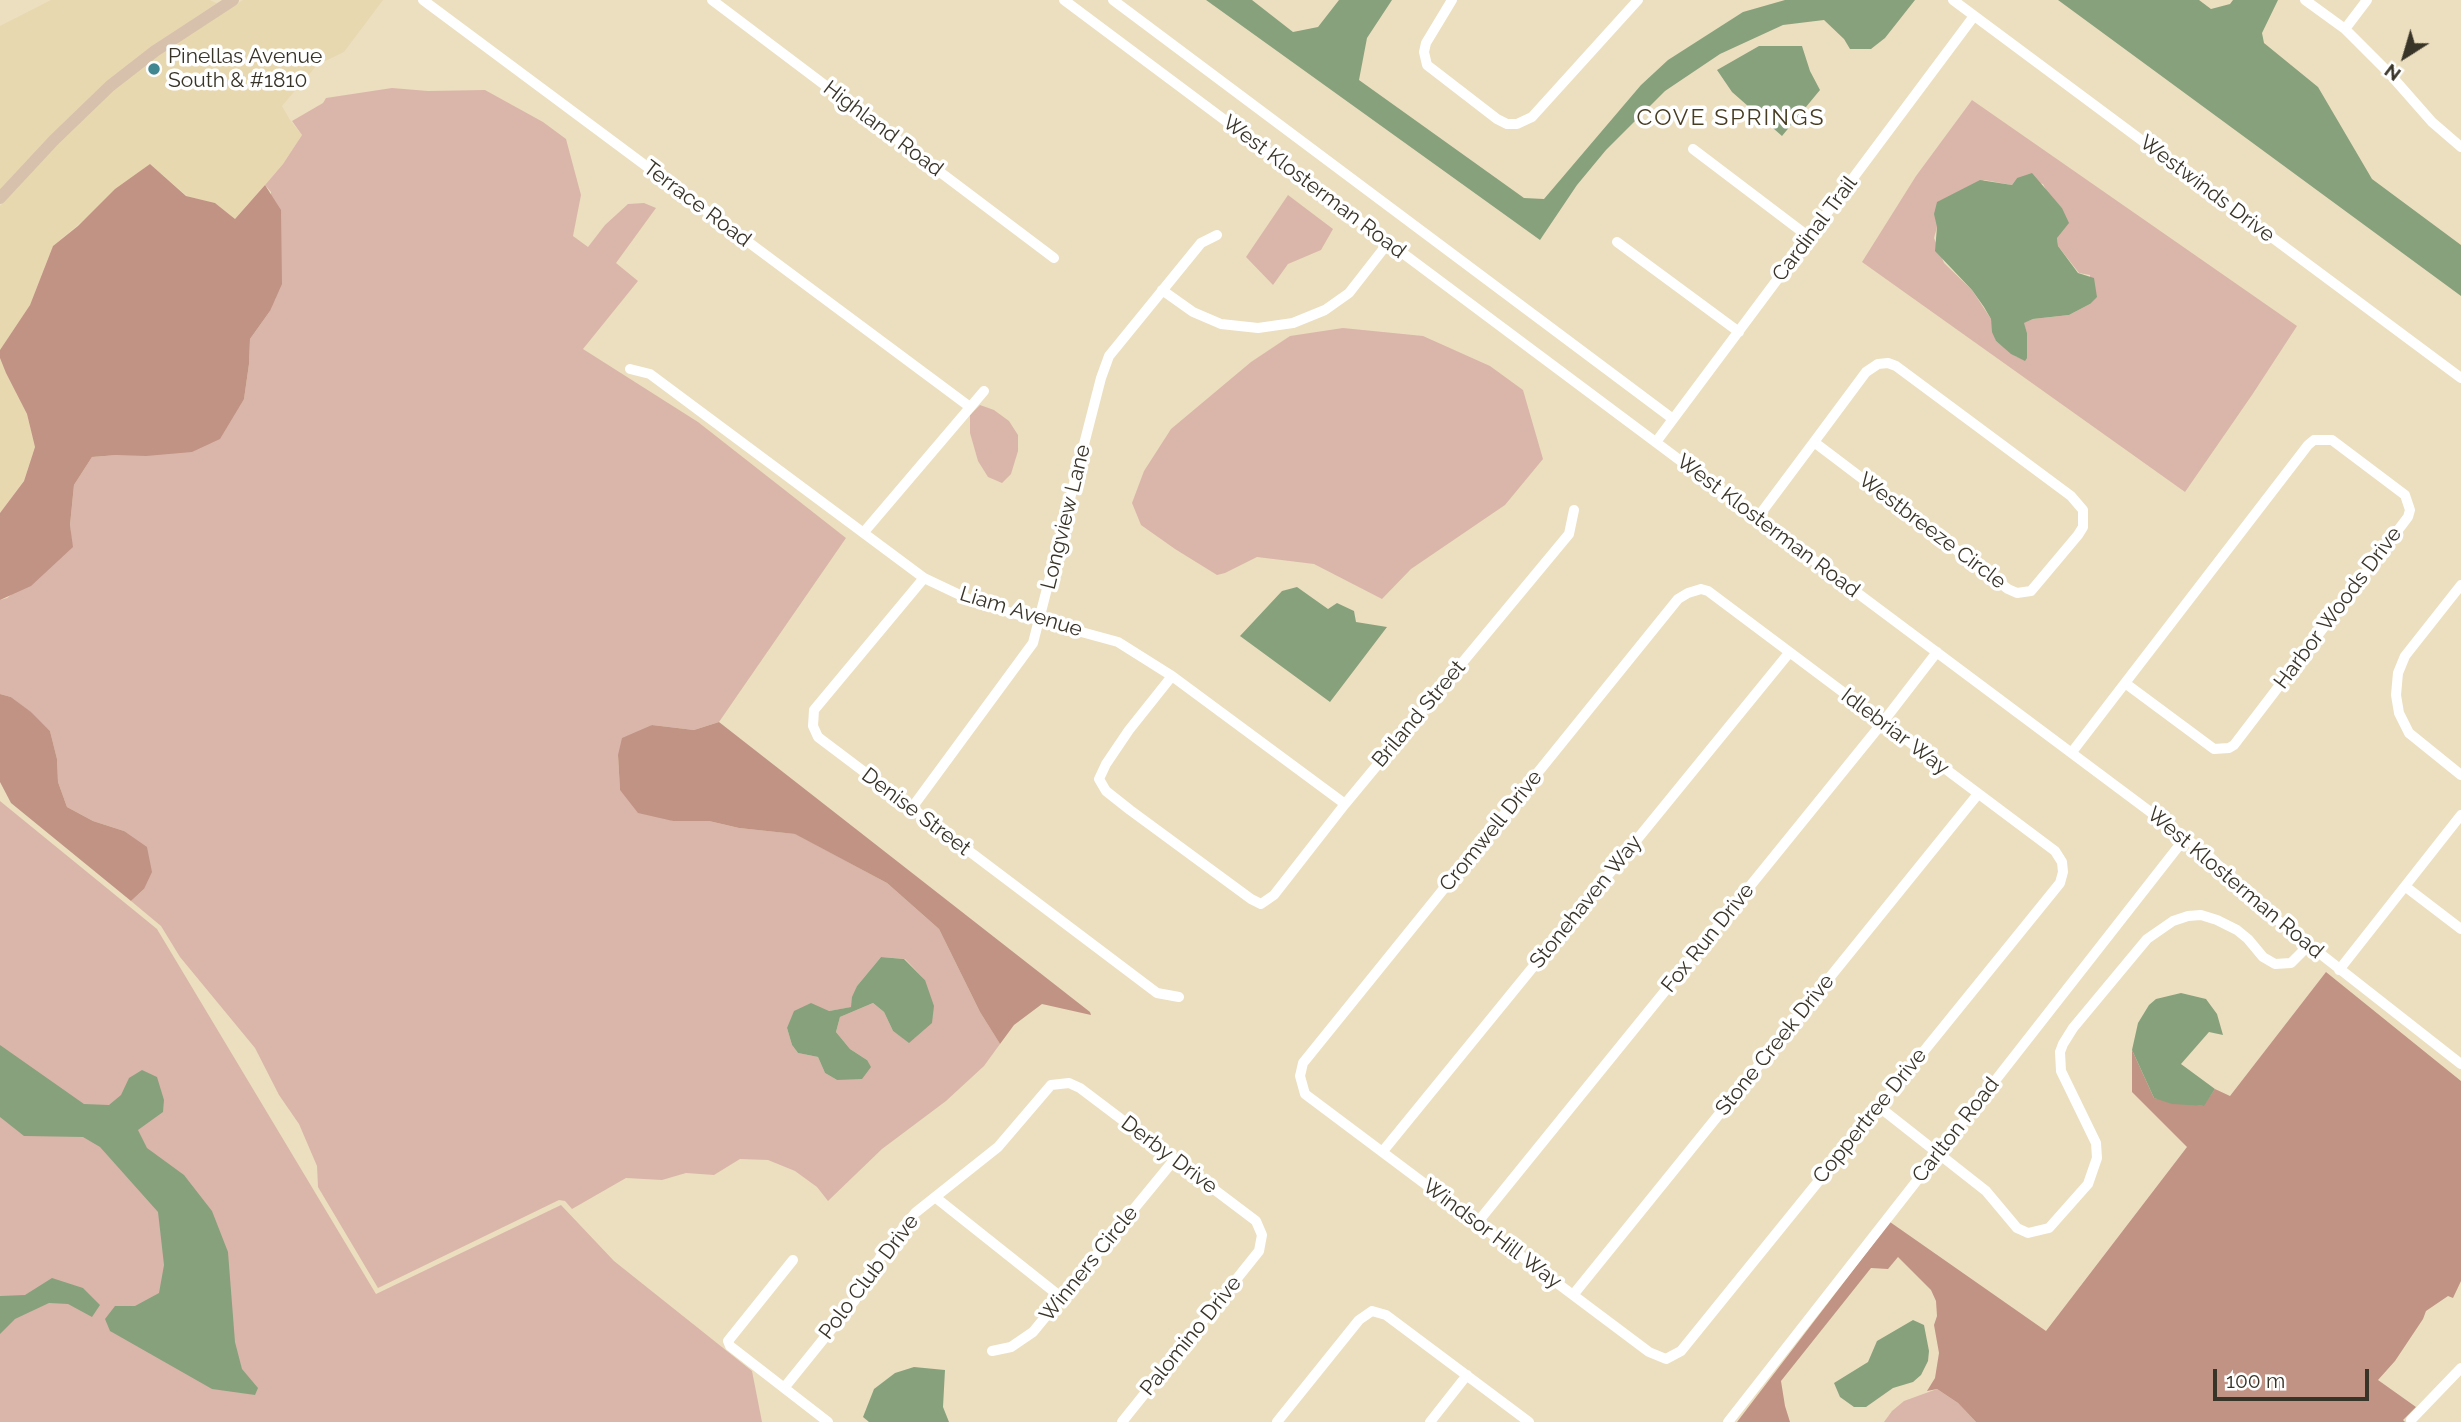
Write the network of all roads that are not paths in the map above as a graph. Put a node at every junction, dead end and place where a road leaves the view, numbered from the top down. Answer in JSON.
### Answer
{"nodes":[{"id":1,"x":233,"y":0,"type":"edge"},
{"id":2,"x":424,"y":0,"type":"edge"},
{"id":3,"x":712,"y":0,"type":"edge"},
{"id":4,"x":1064,"y":0,"type":"edge"},
{"id":5,"x":1085,"y":0,"type":"edge"},
{"id":6,"x":1113,"y":0,"type":"edge"},
{"id":7,"x":1452,"y":0,"type":"edge"},
{"id":8,"x":1638,"y":0,"type":"edge"},
{"id":9,"x":1952,"y":0,"type":"edge"},
{"id":10,"x":2305,"y":0,"type":"edge"},
{"id":11,"x":2367,"y":0,"type":"edge"},
{"id":12,"x":1077,"y":10,"type":"junction"},
{"id":13,"x":1974,"y":16,"type":"junction"},
{"id":14,"x":2345,"y":29,"type":"junction"},
{"id":15,"x":2461,"y":147,"type":"edge"},
{"id":16,"x":1693,"y":149,"type":"dead end"},
{"id":17,"x":0,"y":198,"type":"edge"},
{"id":18,"x":1217,"y":235,"type":"dead end"},
{"id":19,"x":1809,"y":237,"type":"junction"},
{"id":20,"x":1617,"y":242,"type":"dead end"},
{"id":21,"x":1388,"y":243,"type":"junction"},
{"id":22,"x":1054,"y":258,"type":"dead end"},
{"id":23,"x":1162,"y":290,"type":"junction"},
{"id":24,"x":1739,"y":332,"type":"junction"},
{"id":25,"x":630,"y":369,"type":"dead end"},
{"id":26,"x":2461,"y":379,"type":"edge"},
{"id":27,"x":984,"y":391,"type":"dead end"},
{"id":28,"x":970,"y":407,"type":"junction"},
{"id":29,"x":1673,"y":419,"type":"junction"},
{"id":30,"x":1656,"y":442,"type":"junction"},
{"id":31,"x":1814,"y":442,"type":"junction"},
{"id":32,"x":1574,"y":510,"type":"dead end"},
{"id":33,"x":1758,"y":517,"type":"junction"},
{"id":34,"x":863,"y":532,"type":"junction"},
{"id":35,"x":924,"y":578,"type":"junction"},
{"id":36,"x":2461,"y":585,"type":"edge"},
{"id":37,"x":1708,"y":591,"type":"joint"},
{"id":38,"x":1040,"y":619,"type":"junction"},
{"id":39,"x":1937,"y":652,"type":"junction"},
{"id":40,"x":1789,"y":653,"type":"junction"},
{"id":41,"x":1172,"y":676,"type":"junction"},
{"id":42,"x":2125,"y":683,"type":"junction"},
{"id":43,"x":1883,"y":722,"type":"junction"},
{"id":44,"x":2072,"y":752,"type":"junction"},
{"id":45,"x":2461,"y":775,"type":"edge"},
{"id":46,"x":1978,"y":794,"type":"junction"},
{"id":47,"x":1345,"y":804,"type":"junction"},
{"id":48,"x":911,"y":809,"type":"junction"},
{"id":49,"x":2461,"y":815,"type":"edge"},
{"id":50,"x":2185,"y":838,"type":"junction"},
{"id":51,"x":2060,"y":883,"type":"joint"},
{"id":52,"x":2406,"y":887,"type":"junction"},
{"id":53,"x":2461,"y":929,"type":"edge"},
{"id":54,"x":2309,"y":945,"type":"junction"},
{"id":55,"x":2339,"y":970,"type":"junction"},
{"id":56,"x":1179,"y":997,"type":"dead end"},
{"id":57,"x":2461,"y":1065,"type":"edge"},
{"id":58,"x":1051,"y":1085,"type":"joint"},
{"id":59,"x":1306,"y":1094,"type":"joint"},
{"id":60,"x":1878,"y":1106,"type":"junction"},
{"id":61,"x":1383,"y":1152,"type":"junction"},
{"id":62,"x":1938,"y":1153,"type":"junction"},
{"id":63,"x":1174,"y":1160,"type":"junction"},
{"id":64,"x":935,"y":1197,"type":"junction"},
{"id":65,"x":1477,"y":1223,"type":"junction"},
{"id":66,"x":1259,"y":1251,"type":"joint"},
{"id":67,"x":793,"y":1260,"type":"dead end"},
{"id":68,"x":1573,"y":1295,"type":"junction"},
{"id":69,"x":1062,"y":1298,"type":"junction"},
{"id":70,"x":992,"y":1351,"type":"dead end"},
{"id":71,"x":1681,"y":1351,"type":"joint"},
{"id":72,"x":2461,"y":1368,"type":"edge"},
{"id":73,"x":1466,"y":1375,"type":"junction"},
{"id":74,"x":784,"y":1388,"type":"junction"},
{"id":75,"x":2411,"y":1420,"type":"dead end"},
{"id":76,"x":828,"y":1422,"type":"edge"},
{"id":77,"x":1122,"y":1422,"type":"edge"},
{"id":78,"x":1278,"y":1422,"type":"edge"},
{"id":79,"x":1430,"y":1422,"type":"edge"},
{"id":80,"x":1529,"y":1422,"type":"edge"},
{"id":81,"x":1728,"y":1422,"type":"edge"}],
"edges":[{"from":1,"to":17,"type":"main road"},
{"from":2,"to":28,"type":"street","name":"Terrace Road"},
{"from":3,"to":22,"type":"street","name":"Highland Road"},
{"from":4,"to":12,"type":"street","name":"West Klosterman Road"},
{"from":5,"to":12,"type":"street"},
{"from":6,"to":29,"type":"street"},
{"from":7,"to":8,"type":"street"},
{"from":9,"to":13,"type":"street","name":"Westwinds Drive"},
{"from":10,"to":14,"type":"street"},
{"from":11,"to":14,"type":"street"},
{"from":12,"to":21,"type":"street","name":"West Klosterman Road"},
{"from":13,"to":19,"type":"street","name":"Cardinal Trail"},
{"from":13,"to":26,"type":"street","name":"Westwinds Drive"},
{"from":14,"to":15,"type":"street"},
{"from":16,"to":19,"type":"street"},
{"from":18,"to":23,"type":"street","name":"Longview Lane"},
{"from":19,"to":24,"type":"street","name":"Cardinal Trail"},
{"from":20,"to":24,"type":"street"},
{"from":21,"to":23,"type":"street"},
{"from":21,"to":30,"type":"street","name":"West Klosterman Road"},
{"from":23,"to":38,"type":"street","name":"Longview Lane"},
{"from":24,"to":29,"type":"street","name":"Cardinal Trail"},
{"from":25,"to":34,"type":"street","name":"Liam Avenue"},
{"from":27,"to":28,"type":"street"},
{"from":28,"to":34,"type":"street"},
{"from":29,"to":30,"type":"street","name":"Cardinal Trail"},
{"from":30,"to":33,"type":"street","name":"West Klosterman Road"},
{"from":31,"to":31,"type":"street","name":"Westbreeze Circle"},
{"from":31,"to":33,"type":"street"},
{"from":32,"to":47,"type":"street","name":"Briland Street"},
{"from":33,"to":39,"type":"street","name":"West Klosterman Road"},
{"from":34,"to":35,"type":"street","name":"Liam Avenue"},
{"from":35,"to":38,"type":"street","name":"Liam Avenue"},
{"from":35,"to":48,"type":"street","name":"Denise Street"},
{"from":36,"to":45,"type":"street"},
{"from":37,"to":40,"type":"street","name":"Idlebriar Way"},
{"from":37,"to":59,"type":"street","name":"Cromwell Drive"},
{"from":38,"to":41,"type":"street","name":"Liam Avenue"},
{"from":38,"to":48,"type":"street","name":"Longview Lane"},
{"from":39,"to":43,"type":"street","name":"Fox Run Drive"},
{"from":39,"to":44,"type":"street","name":"West Klosterman Road"},
{"from":40,"to":43,"type":"street","name":"Idlebriar Way"},
{"from":40,"to":61,"type":"street","name":"Stonehaven Way"},
{"from":41,"to":47,"type":"street","name":"Liam Avenue"},
{"from":41,"to":47,"type":"street","name":"Briland Street"},
{"from":42,"to":42,"type":"street","name":"Harbor Woods Drive"},
{"from":42,"to":44,"type":"street","name":"Harbor Woods Drive"},
{"from":43,"to":46,"type":"street","name":"Idlebriar Way"},
{"from":43,"to":65,"type":"street","name":"Fox Run Drive"},
{"from":44,"to":50,"type":"street","name":"West Klosterman Road"},
{"from":46,"to":51,"type":"street","name":"Idlebriar Way"},
{"from":46,"to":68,"type":"street","name":"Stone Creek Drive"},
{"from":48,"to":56,"type":"street","name":"Denise Street"},
{"from":49,"to":52,"type":"street"},
{"from":50,"to":54,"type":"street","name":"West Klosterman Road"},
{"from":50,"to":62,"type":"street","name":"Carlton Road"},
{"from":51,"to":60,"type":"street","name":"Coppertree Drive"},
{"from":52,"to":53,"type":"street"},
{"from":52,"to":55,"type":"street"},
{"from":54,"to":55,"type":"street","name":"West Klosterman Road"},
{"from":54,"to":62,"type":"street"},
{"from":55,"to":57,"type":"street","name":"West Klosterman Road"},
{"from":58,"to":63,"type":"street","name":"Derby Drive"},
{"from":58,"to":64,"type":"street","name":"Polo Club Drive"},
{"from":59,"to":61,"type":"street","name":"Windsor Hill Way"},
{"from":60,"to":62,"type":"street"},
{"from":60,"to":71,"type":"street","name":"Coppertree Drive"},
{"from":61,"to":65,"type":"street","name":"Windsor Hill Way"},
{"from":62,"to":81,"type":"street","name":"Carlton Road"},
{"from":63,"to":66,"type":"street","name":"Derby Drive"},
{"from":63,"to":69,"type":"street","name":"Winners Circle"},
{"from":64,"to":69,"type":"street"},
{"from":64,"to":74,"type":"street","name":"Polo Club Drive"},
{"from":65,"to":68,"type":"street","name":"Windsor Hill Way"},
{"from":66,"to":77,"type":"street","name":"Palomino Drive"},
{"from":67,"to":74,"type":"street"},
{"from":68,"to":71,"type":"street","name":"Windsor Hill Way"},
{"from":69,"to":70,"type":"street","name":"Winners Circle"},
{"from":72,"to":75,"type":"street"},
{"from":73,"to":78,"type":"street"},
{"from":73,"to":79,"type":"street"},
{"from":73,"to":80,"type":"street"},
{"from":74,"to":76,"type":"street"}]}
